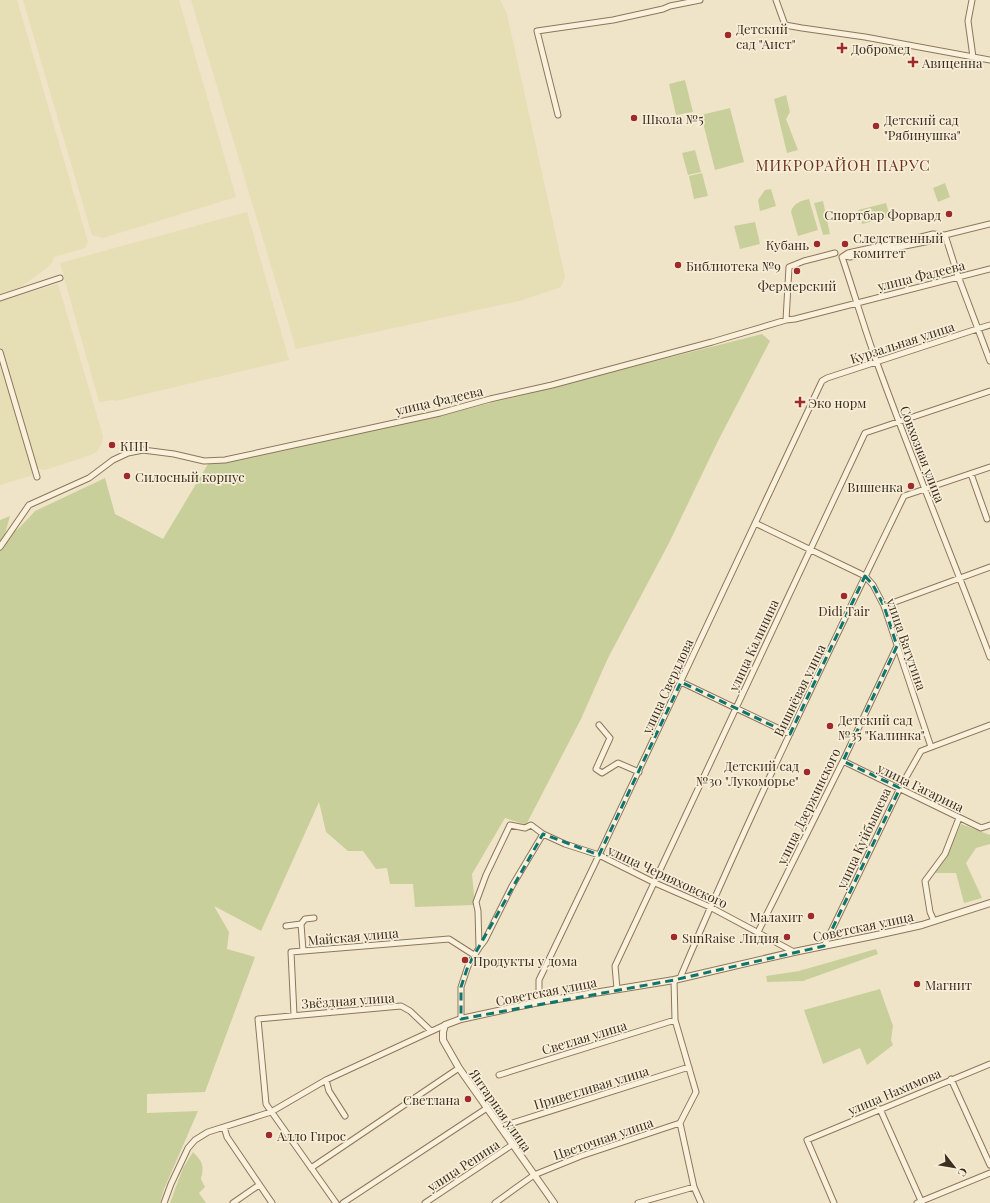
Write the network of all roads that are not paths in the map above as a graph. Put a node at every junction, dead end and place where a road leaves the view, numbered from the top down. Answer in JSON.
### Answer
{"nodes":[{"id":1,"x":700,"y":0,"type":"edge"},
{"id":2,"x":776,"y":0,"type":"edge"},
{"id":3,"x":972,"y":0,"type":"edge"},
{"id":4,"x":973,"y":57,"type":"junction"},
{"id":5,"x":990,"y":60,"type":"edge"},
{"id":6,"x":558,"y":115,"type":"dead end"},
{"id":7,"x":990,"y":224,"type":"edge"},
{"id":8,"x":944,"y":235,"type":"junction"},
{"id":9,"x":835,"y":253,"type":"dead end"},
{"id":10,"x":990,"y":269,"type":"edge"},
{"id":11,"x":958,"y":276,"type":"junction"},
{"id":12,"x":60,"y":278,"type":"dead end"},
{"id":13,"x":0,"y":298,"type":"edge"},
{"id":14,"x":857,"y":303,"type":"junction"},
{"id":15,"x":786,"y":320,"type":"junction"},
{"id":16,"x":990,"y":326,"type":"edge"},
{"id":17,"x":977,"y":329,"type":"junction"},
{"id":18,"x":0,"y":352,"type":"edge"},
{"id":19,"x":990,"y":361,"type":"edge"},
{"id":20,"x":876,"y":362,"type":"junction"},
{"id":21,"x":822,"y":381,"type":"joint"},
{"id":22,"x":990,"y":391,"type":"edge"},
{"id":23,"x":899,"y":422,"type":"junction"},
{"id":24,"x":990,"y":467,"type":"edge"},
{"id":25,"x":971,"y":474,"type":"junction"},
{"id":26,"x":37,"y":477,"type":"dead end"},
{"id":27,"x":925,"y":489,"type":"junction"},
{"id":28,"x":986,"y":519,"type":"dead end"},
{"id":29,"x":755,"y":523,"type":"junction"},
{"id":30,"x":0,"y":547,"type":"edge"},
{"id":31,"x":810,"y":549,"type":"junction"},
{"id":32,"x":990,"y":567,"type":"edge"},
{"id":33,"x":865,"y":576,"type":"junction"},
{"id":34,"x":960,"y":577,"type":"junction"},
{"id":35,"x":884,"y":606,"type":"junction"},
{"id":36,"x":897,"y":646,"type":"junction"},
{"id":37,"x":990,"y":655,"type":"edge"},
{"id":38,"x":681,"y":682,"type":"junction"},
{"id":39,"x":735,"y":708,"type":"junction"},
{"id":40,"x":599,"y":725,"type":"dead end"},
{"id":41,"x":990,"y":725,"type":"edge"},
{"id":42,"x":790,"y":734,"type":"junction"},
{"id":43,"x":931,"y":747,"type":"junction"},
{"id":44,"x":843,"y":761,"type":"junction"},
{"id":45,"x":639,"y":772,"type":"junction"},
{"id":46,"x":900,"y":788,"type":"junction"},
{"id":47,"x":959,"y":818,"type":"junction"},
{"id":48,"x":990,"y":825,"type":"edge"},
{"id":49,"x":543,"y":834,"type":"junction"},
{"id":50,"x":599,"y":855,"type":"junction"},
{"id":51,"x":655,"y":883,"type":"junction"},
{"id":52,"x":990,"y":903,"type":"edge"},
{"id":53,"x":710,"y":907,"type":"junction"},
{"id":54,"x":314,"y":918,"type":"dead end"},
{"id":55,"x":934,"y":921,"type":"junction"},
{"id":56,"x":300,"y":924,"type":"junction"},
{"id":57,"x":286,"y":926,"type":"dead end"},
{"id":58,"x":758,"y":932,"type":"junction"},
{"id":59,"x":824,"y":946,"type":"junction"},
{"id":60,"x":479,"y":948,"type":"junction"},
{"id":61,"x":303,"y":951,"type":"junction"},
{"id":62,"x":794,"y":952,"type":"junction"},
{"id":63,"x":474,"y":954,"type":"junction"},
{"id":64,"x":677,"y":979,"type":"junction"},
{"id":65,"x":618,"y":989,"type":"junction"},
{"id":66,"x":539,"y":1002,"type":"junction"},
{"id":67,"x":294,"y":1015,"type":"junction"},
{"id":68,"x":461,"y":1019,"type":"junction"},
{"id":69,"x":675,"y":1020,"type":"junction"},
{"id":70,"x":445,"y":1025,"type":"junction"},
{"id":71,"x":431,"y":1031,"type":"junction"},
{"id":72,"x":990,"y":1064,"type":"edge"},
{"id":73,"x":689,"y":1067,"type":"junction"},
{"id":74,"x":459,"y":1068,"type":"junction"},
{"id":75,"x":499,"y":1075,"type":"dead end"},
{"id":76,"x":951,"y":1079,"type":"junction"},
{"id":77,"x":326,"y":1080,"type":"junction"},
{"id":78,"x":487,"y":1108,"type":"junction"},
{"id":79,"x":880,"y":1109,"type":"junction"},
{"id":80,"x":271,"y":1112,"type":"junction"},
{"id":81,"x":345,"y":1116,"type":"dead end"},
{"id":82,"x":680,"y":1123,"type":"junction"},
{"id":83,"x":500,"y":1127,"type":"junction"},
{"id":84,"x":224,"y":1128,"type":"junction"},
{"id":85,"x":512,"y":1145,"type":"junction"},
{"id":86,"x":990,"y":1165,"type":"edge"},
{"id":87,"x":311,"y":1168,"type":"junction"},
{"id":88,"x":990,"y":1173,"type":"edge"},
{"id":89,"x":534,"y":1175,"type":"junction"},
{"id":90,"x":259,"y":1185,"type":"junction"},
{"id":91,"x":694,"y":1187,"type":"junction"},
{"id":92,"x":920,"y":1202,"type":"edge"},
{"id":93,"x":164,"y":1203,"type":"edge"},
{"id":94,"x":233,"y":1203,"type":"edge"},
{"id":95,"x":272,"y":1203,"type":"edge"},
{"id":96,"x":336,"y":1203,"type":"edge"},
{"id":97,"x":343,"y":1203,"type":"edge"},
{"id":98,"x":425,"y":1203,"type":"edge"},
{"id":99,"x":495,"y":1203,"type":"edge"},
{"id":100,"x":554,"y":1203,"type":"edge"},
{"id":101,"x":638,"y":1203,"type":"edge"},
{"id":102,"x":701,"y":1203,"type":"edge"},
{"id":103,"x":834,"y":1203,"type":"edge"}],
"edges":[{"from":1,"to":6,"type":"street"},
{"from":2,"to":4,"type":"street"},
{"from":3,"to":4,"type":"street"},
{"from":4,"to":5,"type":"street"},
{"from":7,"to":8,"type":"street"},
{"from":8,"to":11,"type":"street"},
{"from":8,"to":14,"type":"street","name":"Совхозная улица"},
{"from":9,"to":15,"type":"street"},
{"from":10,"to":11,"type":"street","name":"улица Фадеева"},
{"from":11,"to":14,"type":"street","name":"улица Фадеева"},
{"from":11,"to":17,"type":"street"},
{"from":12,"to":13,"type":"street"},
{"from":14,"to":15,"type":"street","name":"улица Фадеева"},
{"from":14,"to":20,"type":"street","name":"Совхозная улица"},
{"from":15,"to":30,"type":"street","name":"улица Фадеева"},
{"from":16,"to":17,"type":"street","name":"Курзальная улица"},
{"from":17,"to":19,"type":"street"},
{"from":17,"to":20,"type":"street","name":"Курзальная улица"},
{"from":18,"to":26,"type":"street"},
{"from":20,"to":21,"type":"street","name":"Курзальная улица"},
{"from":20,"to":23,"type":"street","name":"Совхозная улица"},
{"from":21,"to":29,"type":"street","name":"улица Свердлова"},
{"from":22,"to":23,"type":"street","name":"улица Калинина"},
{"from":23,"to":27,"type":"street","name":"Совхозная улица"},
{"from":23,"to":31,"type":"street","name":"улица Калинина"},
{"from":24,"to":25,"type":"street","name":"Вишнёвая улица"},
{"from":25,"to":27,"type":"street","name":"Вишнёвая улица"},
{"from":25,"to":28,"type":"street"},
{"from":27,"to":33,"type":"street","name":"Вишнёвая улица"},
{"from":27,"to":34,"type":"street","name":"Совхозная улица"},
{"from":29,"to":31,"type":"street","name":"улица Ватутина"},
{"from":29,"to":38,"type":"street","name":"улица Свердлова"},
{"from":31,"to":33,"type":"street","name":"улица Ватутина"},
{"from":31,"to":39,"type":"street","name":"улица Калинина"},
{"from":32,"to":34,"type":"street"},
{"from":33,"to":35,"type":"street","name":"улица Ватутина"},
{"from":33,"to":42,"type":"street","name":"Вишнёвая улица"},
{"from":34,"to":35,"type":"street"},
{"from":34,"to":37,"type":"street","name":"Совхозная улица"},
{"from":35,"to":36,"type":"street","name":"улица Ватутина"},
{"from":36,"to":43,"type":"street","name":"улица Ватутина"},
{"from":36,"to":44,"type":"street","name":"улица Дзержинского"},
{"from":38,"to":39,"type":"street"},
{"from":38,"to":45,"type":"street","name":"улица Свердлова"},
{"from":39,"to":42,"type":"street"},
{"from":39,"to":51,"type":"street","name":"улица Калинина"},
{"from":40,"to":45,"type":"street"},
{"from":41,"to":43,"type":"street","name":"улица Куйбышева"},
{"from":42,"to":53,"type":"street","name":"Вишнёвая улица"},
{"from":43,"to":46,"type":"street","name":"улица Куйбышева"},
{"from":44,"to":46,"type":"street","name":"улица Гагарина"},
{"from":44,"to":58,"type":"street","name":"улица Дзержинского"},
{"from":45,"to":50,"type":"street","name":"улица Свердлова"},
{"from":46,"to":47,"type":"street","name":"улица Гагарина"},
{"from":46,"to":59,"type":"street","name":"улица Куйбышева"},
{"from":47,"to":48,"type":"street","name":"улица Гагарина"},
{"from":47,"to":55,"type":"street"},
{"from":49,"to":50,"type":"street","name":"улица Черняховского"},
{"from":49,"to":60,"type":"street"},
{"from":49,"to":60,"type":"street","name":"улица Черняховского"},
{"from":50,"to":51,"type":"street","name":"улица Черняховского"},
{"from":50,"to":66,"type":"street","name":"улица Свердлова"},
{"from":51,"to":53,"type":"street","name":"улица Черняховского"},
{"from":51,"to":65,"type":"street","name":"улица Калинина"},
{"from":52,"to":55,"type":"street","name":"Советская улица"},
{"from":53,"to":58,"type":"street","name":"улица Черняховского"},
{"from":53,"to":64,"type":"street","name":"Вишнёвая улица"},
{"from":54,"to":56,"type":"street"},
{"from":55,"to":59,"type":"street","name":"Советская улица"},
{"from":56,"to":57,"type":"street"},
{"from":56,"to":61,"type":"street"},
{"from":58,"to":62,"type":"street","name":"улица Черняховского"},
{"from":59,"to":62,"type":"street","name":"Советская улица"},
{"from":60,"to":63,"type":"street"},
{"from":61,"to":63,"type":"street","name":"Майская улица"},
{"from":61,"to":67,"type":"street","name":"Майская улица"},
{"from":62,"to":64,"type":"street","name":"Советская улица"},
{"from":63,"to":68,"type":"street"},
{"from":64,"to":65,"type":"street","name":"Советская улица"},
{"from":64,"to":69,"type":"street"},
{"from":65,"to":66,"type":"street","name":"Советская улица"},
{"from":66,"to":68,"type":"street","name":"Советская улица"},
{"from":67,"to":71,"type":"street","name":"Звёздная улица"},
{"from":67,"to":80,"type":"street","name":"Звёздная улица"},
{"from":68,"to":70,"type":"street","name":"Советская улица"},
{"from":69,"to":73,"type":"street"},
{"from":69,"to":75,"type":"street","name":"Светлая улица"},
{"from":70,"to":71,"type":"street","name":"Советская улица"},
{"from":70,"to":74,"type":"street","name":"Янтарная улица"},
{"from":71,"to":77,"type":"street","name":"Советская улица"},
{"from":72,"to":76,"type":"street","name":"улица Нахимова"},
{"from":73,"to":82,"type":"street"},
{"from":73,"to":83,"type":"street","name":"Приветливая улица"},
{"from":74,"to":78,"type":"street","name":"Янтарная улица"},
{"from":74,"to":87,"type":"street"},
{"from":76,"to":79,"type":"street","name":"улица Нахимова"},
{"from":76,"to":86,"type":"street"},
{"from":77,"to":80,"type":"street","name":"Советская улица"},
{"from":77,"to":81,"type":"street"},
{"from":78,"to":83,"type":"street","name":"Янтарная улица"},
{"from":78,"to":97,"type":"street"},
{"from":79,"to":92,"type":"street"},
{"from":79,"to":103,"type":"street","name":"улица Нахимова"},
{"from":80,"to":84,"type":"street","name":"Советская улица"},
{"from":80,"to":87,"type":"street"},
{"from":82,"to":89,"type":"street","name":"Цветочная улица"},
{"from":82,"to":91,"type":"street"},
{"from":83,"to":85,"type":"street","name":"Янтарная улица"},
{"from":84,"to":90,"type":"street"},
{"from":84,"to":93,"type":"street","name":"Советская улица"},
{"from":85,"to":89,"type":"street","name":"Янтарная улица"},
{"from":85,"to":98,"type":"street","name":"улица Репина"},
{"from":87,"to":96,"type":"street"},
{"from":88,"to":92,"type":"street"},
{"from":89,"to":99,"type":"street","name":"Цветочная улица"},
{"from":89,"to":100,"type":"street","name":"Янтарная улица"},
{"from":90,"to":94,"type":"street"},
{"from":90,"to":95,"type":"street"},
{"from":91,"to":101,"type":"street"},
{"from":91,"to":102,"type":"street"}]}
